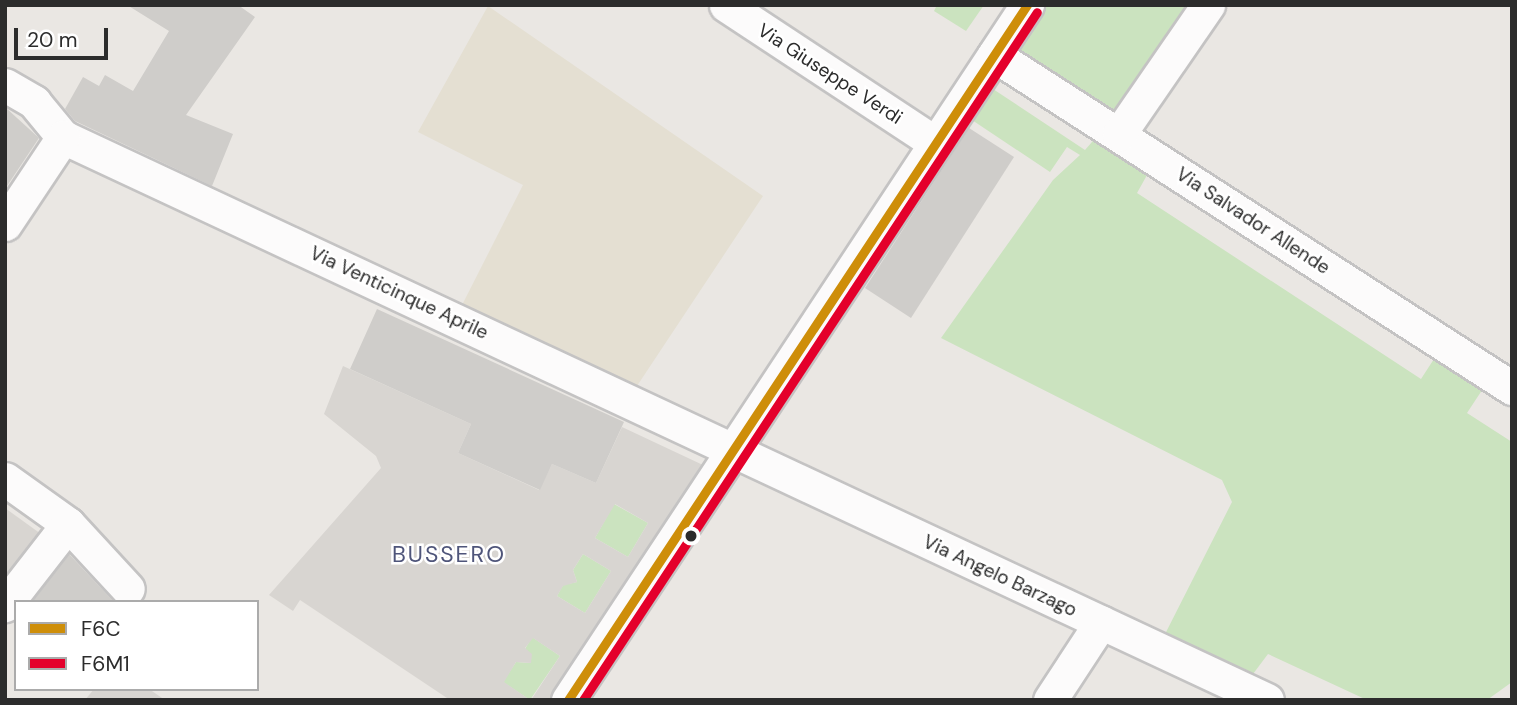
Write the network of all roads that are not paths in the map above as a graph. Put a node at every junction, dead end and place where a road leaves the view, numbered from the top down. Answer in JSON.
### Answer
{"nodes":[{"id":1,"x":726,"y":5,"type":"edge"},
{"id":2,"x":1027,"y":5,"type":"edge"},
{"id":3,"x":1208,"y":5,"type":"edge"},
{"id":4,"x":994,"y":55,"type":"junction"},
{"id":5,"x":5,"y":85,"type":"edge"},
{"id":6,"x":1119,"y":134,"type":"junction"},
{"id":7,"x":63,"y":137,"type":"junction"},
{"id":8,"x":934,"y":143,"type":"junction"},
{"id":9,"x":5,"y":224,"type":"edge"},
{"id":10,"x":1512,"y":388,"type":"edge"},
{"id":11,"x":734,"y":452,"type":"junction"},
{"id":12,"x":5,"y":479,"type":"edge"},
{"id":13,"x":68,"y":524,"type":"junction"},
{"id":14,"x":128,"y":589,"type":"dead end"},
{"id":15,"x":5,"y":605,"type":"edge"},
{"id":16,"x":1101,"y":622,"type":"junction"},
{"id":17,"x":568,"y":700,"type":"edge"},
{"id":18,"x":1050,"y":700,"type":"edge"},
{"id":19,"x":1267,"y":700,"type":"edge"}],
"edges":[{"from":1,"to":8,"type":"street","name":"Via Giuseppe Verdi"},
{"from":2,"to":4,"type":"street"},
{"from":3,"to":6,"type":"street"},
{"from":4,"to":6,"type":"street","name":"Via Salvador Allende"},
{"from":4,"to":8,"type":"street"},
{"from":5,"to":7,"type":"street"},
{"from":6,"to":10,"type":"street","name":"Via Salvador Allende"},
{"from":7,"to":9,"type":"street"},
{"from":7,"to":11,"type":"street","name":"Via Venticinque Aprile"},
{"from":8,"to":11,"type":"street"},
{"from":11,"to":16,"type":"street","name":"Via Angelo Barzago"},
{"from":11,"to":17,"type":"street"},
{"from":12,"to":13,"type":"street"},
{"from":13,"to":14,"type":"street"},
{"from":13,"to":15,"type":"street"},
{"from":16,"to":18,"type":"street"},
{"from":16,"to":19,"type":"street","name":"Via Angelo Barzago"}]}
